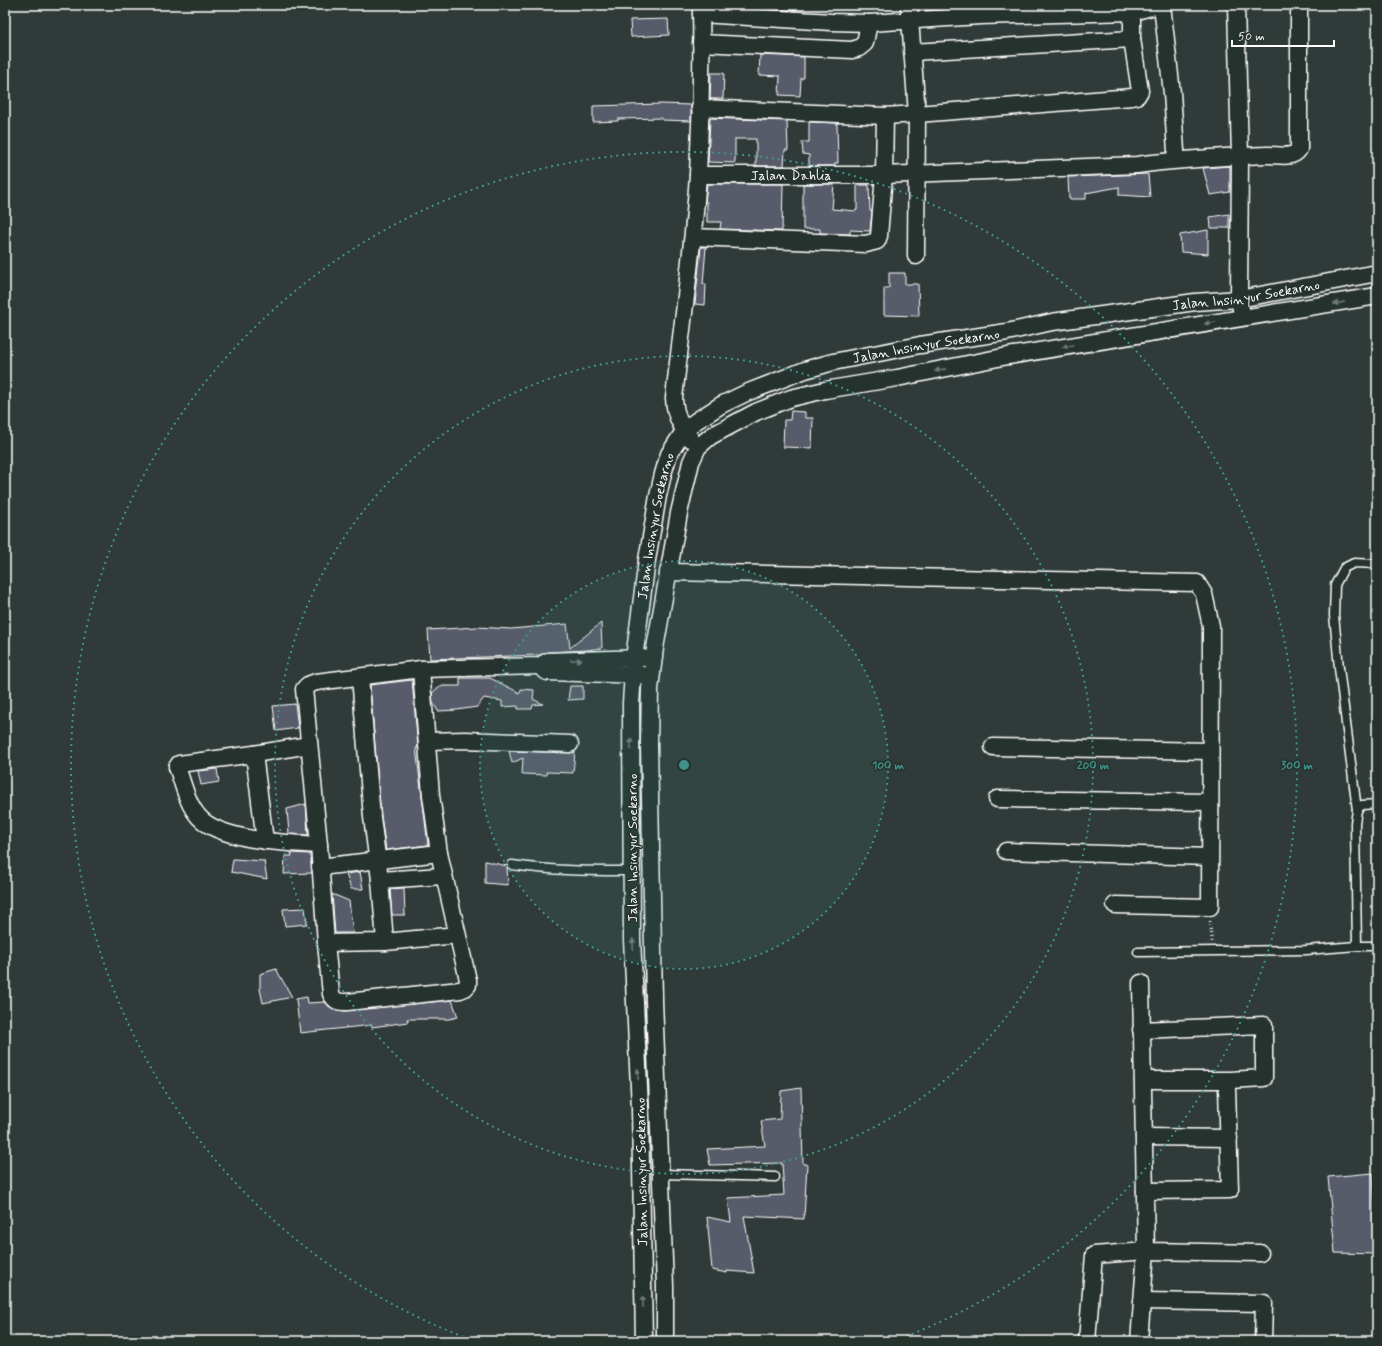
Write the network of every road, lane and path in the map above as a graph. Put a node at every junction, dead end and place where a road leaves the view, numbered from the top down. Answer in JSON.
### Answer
{"nodes":[{"id":1,"x":1161,"y":5,"type":"edge"},
{"id":2,"x":1236,"y":5,"type":"edge"},
{"id":3,"x":1299,"y":5,"type":"edge"},
{"id":4,"x":701,"y":10,"type":"edge"},
{"id":5,"x":910,"y":12,"type":"edge"},
{"id":6,"x":1132,"y":12,"type":"junction"},
{"id":7,"x":869,"y":23,"type":"junction"},
{"id":8,"x":1132,"y":39,"type":"junction"},
{"id":9,"x":701,"y":43,"type":"junction"},
{"id":10,"x":912,"y":52,"type":"junction"},
{"id":11,"x":700,"y":108,"type":"junction"},
{"id":12,"x":918,"y":114,"type":"junction"},
{"id":13,"x":885,"y":116,"type":"junction"},
{"id":14,"x":1240,"y":156,"type":"junction"},
{"id":15,"x":1174,"y":160,"type":"junction"},
{"id":16,"x":918,"y":174,"type":"junction"},
{"id":17,"x":698,"y":175,"type":"junction"},
{"id":18,"x":884,"y":175,"type":"junction"},
{"id":19,"x":693,"y":237,"type":"junction"},
{"id":20,"x":916,"y":256,"type":"dead end"},
{"id":21,"x":1377,"y":273,"type":"edge"},
{"id":22,"x":1377,"y":296,"type":"edge"},
{"id":23,"x":1239,"y":298,"type":"junction"},
{"id":24,"x":1091,"y":316,"type":"junction"},
{"id":25,"x":1243,"y":317,"type":"junction"},
{"id":26,"x":1093,"y":342,"type":"junction"},
{"id":27,"x":833,"y":362,"type":"junction"},
{"id":28,"x":839,"y":388,"type":"junction"},
{"id":29,"x":684,"y":431,"type":"junction"},
{"id":30,"x":698,"y":447,"type":"junction"},
{"id":31,"x":1377,"y":564,"type":"edge"},
{"id":32,"x":668,"y":572,"type":"junction"},
{"id":33,"x":654,"y":658,"type":"junction"},
{"id":34,"x":634,"y":659,"type":"junction"},
{"id":35,"x":538,"y":666,"type":"junction"},
{"id":36,"x":421,"y":669,"type":"junction"},
{"id":37,"x":632,"y":675,"type":"junction"},
{"id":38,"x":652,"y":675,"type":"junction"},
{"id":39,"x":360,"y":677,"type":"junction"},
{"id":40,"x":428,"y":741,"type":"junction"},
{"id":41,"x":309,"y":744,"type":"junction"},
{"id":42,"x":570,"y":744,"type":"dead end"},
{"id":43,"x":993,"y":747,"type":"dead end"},
{"id":44,"x":1210,"y":751,"type":"junction"},
{"id":45,"x":254,"y":754,"type":"junction"},
{"id":46,"x":997,"y":799,"type":"dead end"},
{"id":47,"x":1210,"y":802,"type":"junction"},
{"id":48,"x":1377,"y":804,"type":"edge"},
{"id":49,"x":1357,"y":810,"type":"junction"},
{"id":50,"x":265,"y":841,"type":"junction"},
{"id":51,"x":319,"y":845,"type":"junction"},
{"id":52,"x":1006,"y":851,"type":"dead end"},
{"id":53,"x":439,"y":853,"type":"junction"},
{"id":54,"x":1210,"y":857,"type":"junction"},
{"id":55,"x":377,"y":861,"type":"junction"},
{"id":56,"x":512,"y":865,"type":"dead end"},
{"id":57,"x":320,"y":867,"type":"junction"},
{"id":58,"x":632,"y":871,"type":"junction"},
{"id":59,"x":443,"y":876,"type":"junction"},
{"id":60,"x":380,"y":880,"type":"junction"},
{"id":61,"x":1115,"y":905,"type":"dead end"},
{"id":62,"x":1210,"y":907,"type":"junction"},
{"id":63,"x":457,"y":935,"type":"junction"},
{"id":64,"x":385,"y":942,"type":"junction"},
{"id":65,"x":326,"y":943,"type":"junction"},
{"id":66,"x":1357,"y":946,"type":"junction"},
{"id":67,"x":1377,"y":946,"type":"edge"},
{"id":68,"x":1138,"y":952,"type":"dead end"},
{"id":69,"x":1212,"y":952,"type":"junction"},
{"id":70,"x":1141,"y":983,"type":"dead end"},
{"id":71,"x":635,"y":992,"type":"junction"},
{"id":72,"x":654,"y":992,"type":"junction"},
{"id":73,"x":1141,"y":1030,"type":"junction"},
{"id":74,"x":1142,"y":1080,"type":"junction"},
{"id":75,"x":1227,"y":1088,"type":"dead end"},
{"id":76,"x":1144,"y":1137,"type":"junction"},
{"id":77,"x":1229,"y":1138,"type":"junction"},
{"id":78,"x":661,"y":1174,"type":"junction"},
{"id":79,"x":775,"y":1177,"type":"dead end"},
{"id":80,"x":1145,"y":1191,"type":"junction"},
{"id":81,"x":1146,"y":1251,"type":"junction"},
{"id":82,"x":1260,"y":1253,"type":"dead end"},
{"id":83,"x":1142,"y":1301,"type":"junction"},
{"id":84,"x":644,"y":1341,"type":"edge"},
{"id":85,"x":665,"y":1341,"type":"edge"},
{"id":86,"x":1087,"y":1341,"type":"edge"},
{"id":87,"x":1139,"y":1341,"type":"edge"},
{"id":88,"x":1263,"y":1341,"type":"edge"}],
"edges":[{"from":1,"to":6,"type":"street"},
{"from":1,"to":15,"type":"street"},
{"from":2,"to":14,"type":"street"},
{"from":3,"to":14,"type":"street","name":"Jalan Dahlia"},
{"from":4,"to":7,"type":"street"},
{"from":4,"to":9,"type":"street"},
{"from":5,"to":6,"type":"street"},
{"from":5,"to":7,"type":"street"},
{"from":5,"to":10,"type":"street"},
{"from":6,"to":8,"type":"street"},
{"from":7,"to":9,"type":"street"},
{"from":8,"to":10,"type":"street"},
{"from":8,"to":12,"type":"street"},
{"from":9,"to":11,"type":"street"},
{"from":10,"to":12,"type":"street"},
{"from":11,"to":13,"type":"street"},
{"from":11,"to":17,"type":"street"},
{"from":12,"to":13,"type":"street"},
{"from":12,"to":16,"type":"street"},
{"from":13,"to":18,"type":"street"},
{"from":14,"to":15,"type":"street","name":"Jalan Dahlia"},
{"from":14,"to":23,"type":"street"},
{"from":15,"to":16,"type":"street","name":"Jalan Dahlia"},
{"from":16,"to":18,"type":"street","name":"Jalan Dahlia"},
{"from":16,"to":20,"type":"street"},
{"from":17,"to":18,"type":"street","name":"Jalan Dahlia"},
{"from":17,"to":19,"type":"street"},
{"from":18,"to":19,"type":"street"},
{"from":19,"to":29,"type":"street"},
{"from":21,"to":23,"type":"street","name":"Jalan Insinyur Soekarno"},
{"from":22,"to":25,"type":"street","name":"Jalan Insinyur Soekarno","one_way":true},
{"from":23,"to":24,"type":"street","name":"Jalan Insinyur Soekarno"},
{"from":23,"to":25,"type":"street"},
{"from":24,"to":26,"type":"street"},
{"from":24,"to":27,"type":"street","name":"Jalan Insinyur Soekarno"},
{"from":25,"to":26,"type":"street","name":"Jalan Insinyur Soekarno","one_way":true},
{"from":26,"to":28,"type":"street","name":"Jalan Insinyur Soekarno","one_way":true},
{"from":27,"to":28,"type":"street"},
{"from":27,"to":29,"type":"street","name":"Jalan Insinyur Soekarno"},
{"from":28,"to":30,"type":"street","name":"Jalan Insinyur Soekarno"},
{"from":29,"to":30,"type":"street"},
{"from":29,"to":34,"type":"street","name":"Jalan Insinyur Soekarno"},
{"from":30,"to":32,"type":"street","name":"Jalan Insinyur Soekarno"},
{"from":31,"to":49,"type":"lane"},
{"from":32,"to":33,"type":"street","name":"Jalan Insinyur Soekarno"},
{"from":32,"to":44,"type":"street"},
{"from":33,"to":34,"type":"street"},
{"from":33,"to":38,"type":"street","name":"Jalan Insinyur Soekarno"},
{"from":35,"to":34,"type":"street","one_way":true},
{"from":34,"to":37,"type":"street","name":"Jalan Insinyur Soekarno"},
{"from":35,"to":36,"type":"street"},
{"from":35,"to":37,"type":"street"},
{"from":36,"to":39,"type":"street"},
{"from":36,"to":40,"type":"street"},
{"from":37,"to":38,"type":"street"},
{"from":58,"to":37,"type":"street","name":"Jalan Insinyur Soekarno","one_way":true},
{"from":38,"to":72,"type":"street","name":"Jalan Insinyur Soekarno"},
{"from":39,"to":41,"type":"street"},
{"from":39,"to":55,"type":"street"},
{"from":40,"to":42,"type":"street"},
{"from":40,"to":53,"type":"street"},
{"from":41,"to":45,"type":"street"},
{"from":41,"to":51,"type":"street"},
{"from":43,"to":44,"type":"street"},
{"from":44,"to":47,"type":"street"},
{"from":45,"to":50,"type":"street"},
{"from":45,"to":50,"type":"street"},
{"from":46,"to":47,"type":"street"},
{"from":47,"to":54,"type":"street"},
{"from":48,"to":49,"type":"lane"},
{"from":49,"to":66,"type":"lane"},
{"from":50,"to":51,"type":"street"},
{"from":51,"to":57,"type":"street"},
{"from":52,"to":54,"type":"street"},
{"from":53,"to":55,"type":"street"},
{"from":53,"to":59,"type":"street"},
{"from":54,"to":62,"type":"street"},
{"from":55,"to":57,"type":"street"},
{"from":55,"to":60,"type":"street"},
{"from":56,"to":58,"type":"lane"},
{"from":57,"to":65,"type":"street"},
{"from":71,"to":58,"type":"street","name":"Jalan Insinyur Soekarno","one_way":true},
{"from":59,"to":60,"type":"street"},
{"from":59,"to":63,"type":"street"},
{"from":60,"to":64,"type":"street"},
{"from":61,"to":62,"type":"street"},
{"from":62,"to":69,"type":"path"},
{"from":63,"to":64,"type":"street"},
{"from":63,"to":65,"type":"street"},
{"from":64,"to":65,"type":"street"},
{"from":66,"to":67,"type":"lane"},
{"from":66,"to":69,"type":"lane"},
{"from":68,"to":69,"type":"lane"},
{"from":70,"to":73,"type":"street"},
{"from":71,"to":72,"type":"street"},
{"from":84,"to":71,"type":"street","name":"Jalan Insinyur Soekarno","one_way":true},
{"from":72,"to":78,"type":"street","name":"Jalan Insinyur Soekarno"},
{"from":73,"to":74,"type":"street"},
{"from":73,"to":74,"type":"street"},
{"from":74,"to":76,"type":"street"},
{"from":75,"to":77,"type":"street"},
{"from":76,"to":77,"type":"street"},
{"from":76,"to":80,"type":"street"},
{"from":77,"to":80,"type":"street"},
{"from":78,"to":79,"type":"lane"},
{"from":78,"to":85,"type":"street","name":"Jalan Insinyur Soekarno"},
{"from":80,"to":81,"type":"street"},
{"from":81,"to":82,"type":"street"},
{"from":81,"to":83,"type":"street"},
{"from":81,"to":86,"type":"street"},
{"from":83,"to":87,"type":"street"},
{"from":83,"to":88,"type":"street"}]}
